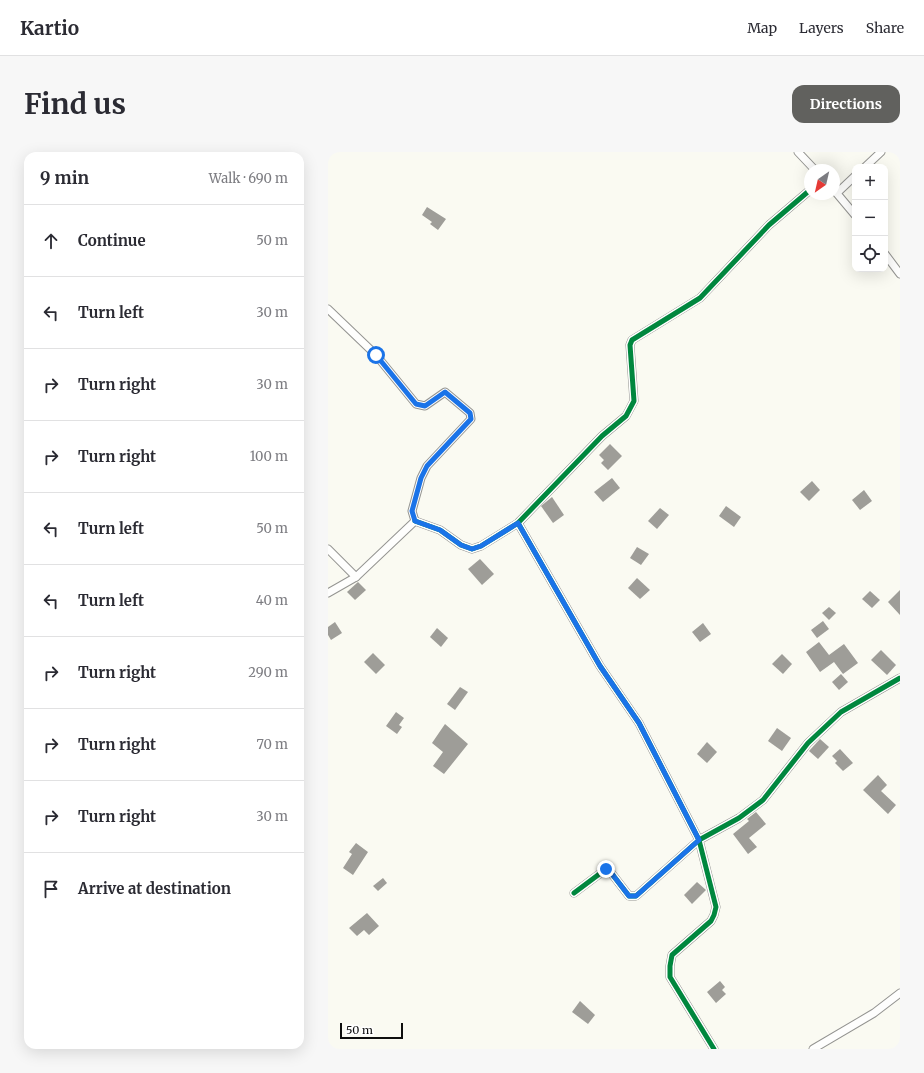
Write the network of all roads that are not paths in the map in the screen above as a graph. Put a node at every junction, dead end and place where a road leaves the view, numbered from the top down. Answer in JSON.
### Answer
{"nodes":[{"id":1,"x":798,"y":152,"type":"edge"},
{"id":2,"x":881,"y":152,"type":"edge"},
{"id":3,"x":809,"y":164,"type":"edge"},
{"id":4,"x":868,"y":164,"type":"edge"},
{"id":5,"x":852,"y":179,"type":"edge"},
{"id":6,"x":840,"y":189,"type":"edge"},
{"id":7,"x":804,"y":195,"type":"edge"},
{"id":8,"x":840,"y":197,"type":"edge"},
{"id":9,"x":852,"y":211,"type":"edge"},
{"id":10,"x":888,"y":258,"type":"edge"},
{"id":11,"x":900,"y":274,"type":"edge"},
{"id":12,"x":328,"y":309,"type":"edge"},
{"id":13,"x":415,"y":521,"type":"junction"},
{"id":14,"x":518,"y":523,"type":"junction"},
{"id":15,"x":328,"y":549,"type":"edge"},
{"id":16,"x":356,"y":577,"type":"junction"},
{"id":17,"x":328,"y":593,"type":"edge"},
{"id":18,"x":900,"y":678,"type":"edge"},
{"id":19,"x":699,"y":840,"type":"junction"},
{"id":20,"x":574,"y":893,"type":"dead end"},
{"id":21,"x":900,"y":992,"type":"edge"},
{"id":22,"x":714,"y":1049,"type":"edge"},
{"id":23,"x":813,"y":1049,"type":"edge"}],
"edges":[{"from":1,"to":3,"type":"street"},
{"from":2,"to":4,"type":"street"},
{"from":5,"to":6,"type":"street"},
{"from":7,"to":14,"type":"street"},
{"from":8,"to":9,"type":"street"},
{"from":10,"to":11,"type":"street"},
{"from":12,"to":13,"type":"street"},
{"from":13,"to":14,"type":"street"},
{"from":13,"to":16,"type":"street"},
{"from":14,"to":19,"type":"street"},
{"from":15,"to":16,"type":"street"},
{"from":16,"to":17,"type":"street"},
{"from":18,"to":19,"type":"street"},
{"from":19,"to":20,"type":"street"},
{"from":19,"to":22,"type":"street"},
{"from":21,"to":23,"type":"street"}]}
